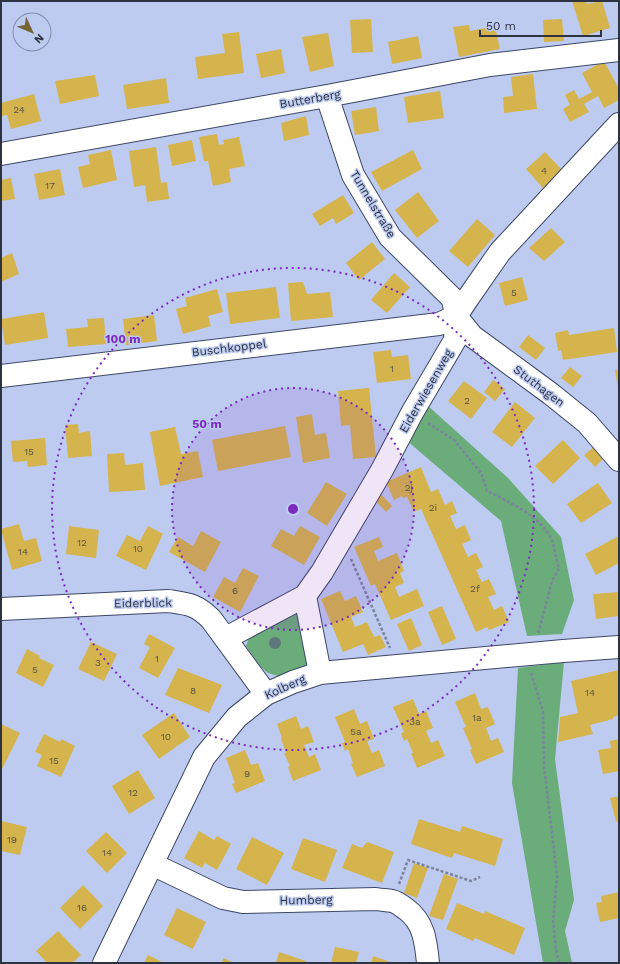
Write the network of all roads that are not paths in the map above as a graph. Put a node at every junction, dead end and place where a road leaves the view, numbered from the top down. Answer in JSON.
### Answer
{"nodes":[{"id":1,"x":619,"y":50,"type":"edge"},
{"id":2,"x":327,"y":96,"type":"junction"},
{"id":3,"x":619,"y":124,"type":"edge"},
{"id":4,"x":1,"y":154,"type":"edge"},
{"id":5,"x":456,"y":316,"type":"junction"},
{"id":6,"x":1,"y":376,"type":"edge"},
{"id":7,"x":619,"y":460,"type":"edge"},
{"id":8,"x":305,"y":596,"type":"junction"},
{"id":9,"x":1,"y":609,"type":"edge"},
{"id":10,"x":226,"y":638,"type":"junction"},
{"id":11,"x":619,"y":647,"type":"edge"},
{"id":12,"x":320,"y":673,"type":"junction"},
{"id":13,"x":266,"y":694,"type":"junction"},
{"id":14,"x":152,"y":864,"type":"junction"},
{"id":15,"x":104,"y":963,"type":"edge"},
{"id":16,"x":428,"y":963,"type":"edge"}],
"edges":[{"from":1,"to":2,"type":"street","name":"Butterberg"},
{"from":2,"to":4,"type":"street","name":"Butterberg"},
{"from":2,"to":5,"type":"street","name":"Tunnelstraße"},
{"from":3,"to":5,"type":"street"},
{"from":5,"to":6,"type":"street","name":"Buschkoppel"},
{"from":5,"to":7,"type":"street","name":"Stuthagen"},
{"from":5,"to":8,"type":"street","name":"Eiderwiesenweg"},
{"from":8,"to":10,"type":"street"},
{"from":8,"to":12,"type":"street"},
{"from":9,"to":10,"type":"street","name":"Eiderblick"},
{"from":10,"to":13,"type":"street","name":"Eiderblick"},
{"from":11,"to":12,"type":"street","name":"Kolberg"},
{"from":12,"to":13,"type":"street","name":"Kolberg"},
{"from":13,"to":14,"type":"street","name":"Kolberg"},
{"from":14,"to":15,"type":"street","name":"Kolberg"},
{"from":14,"to":16,"type":"street","name":"Humberg"}]}
